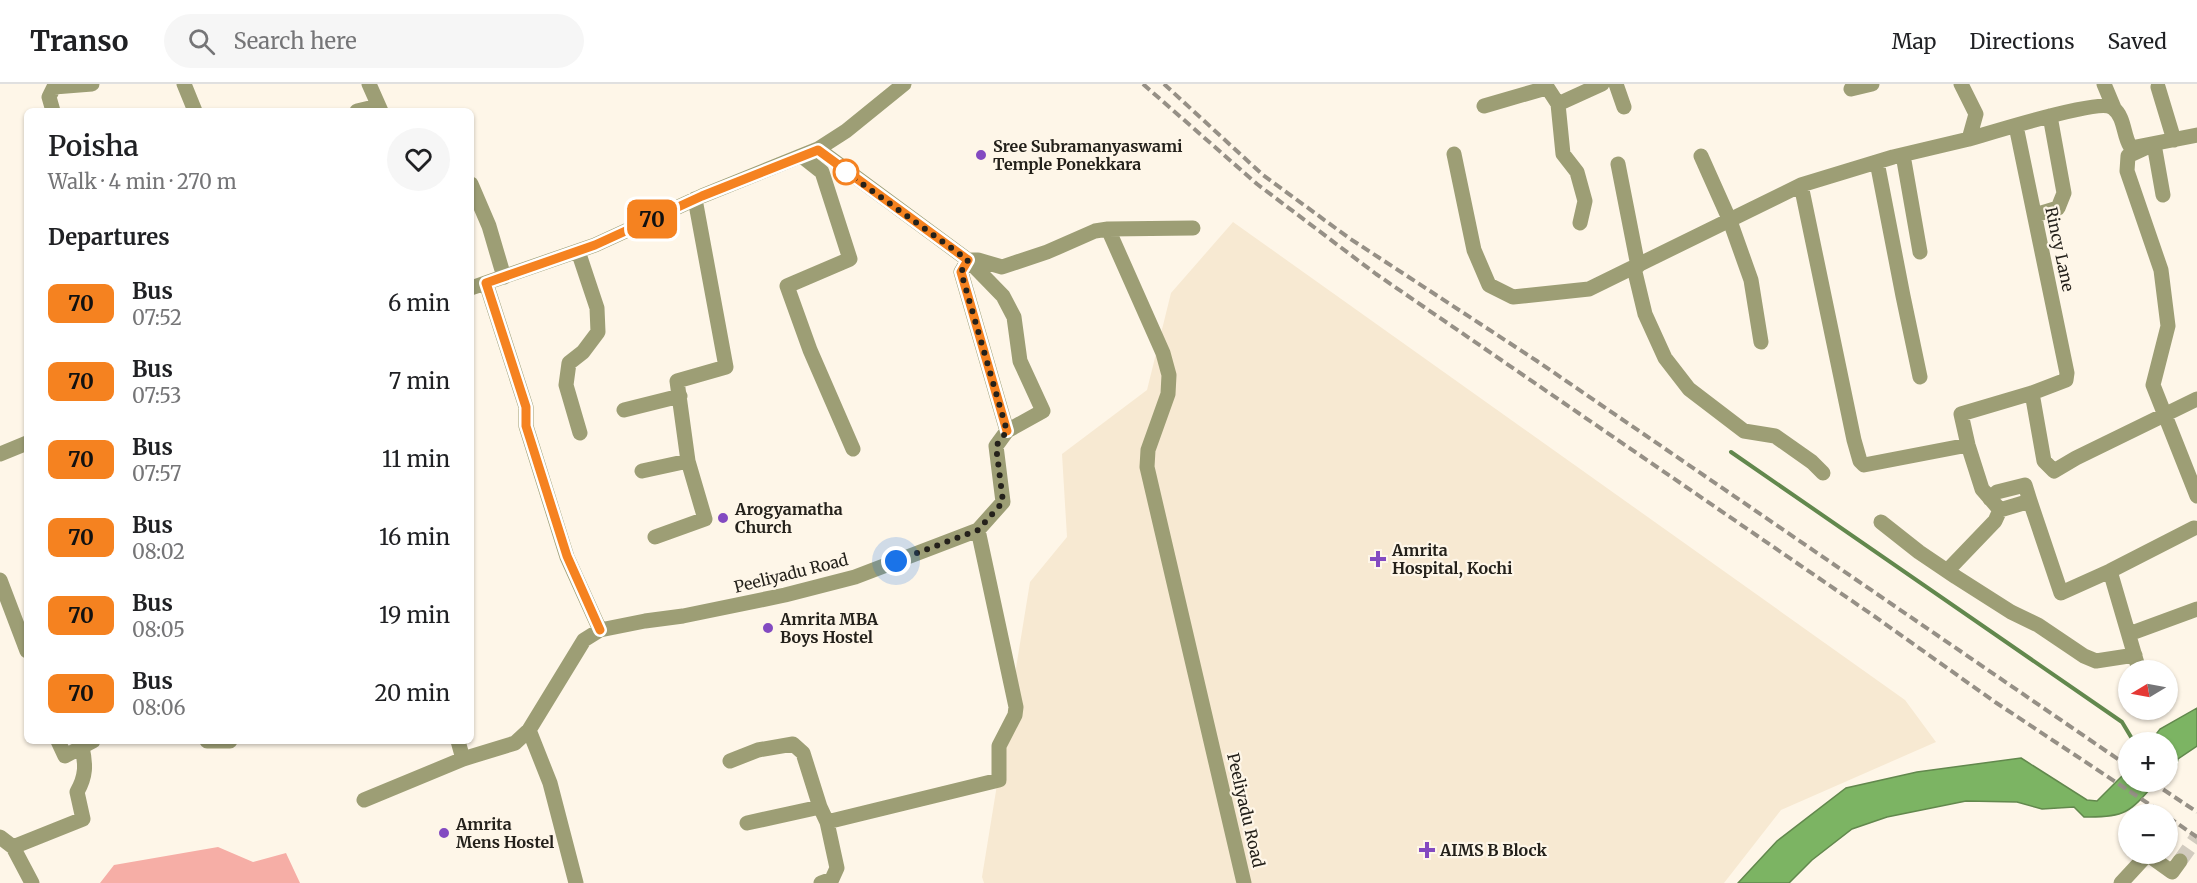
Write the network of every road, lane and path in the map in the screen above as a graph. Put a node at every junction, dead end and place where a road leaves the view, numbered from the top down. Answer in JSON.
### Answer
{"nodes":[{"id":1,"x":92,"y":84,"type":"edge"},
{"id":2,"x":184,"y":84,"type":"edge"},
{"id":3,"x":369,"y":84,"type":"edge"},
{"id":4,"x":904,"y":84,"type":"edge"},
{"id":5,"x":1602,"y":84,"type":"edge"},
{"id":6,"x":1616,"y":84,"type":"edge"},
{"id":7,"x":1872,"y":84,"type":"edge"},
{"id":8,"x":1961,"y":84,"type":"edge"},
{"id":9,"x":2104,"y":84,"type":"edge"},
{"id":10,"x":1545,"y":86,"type":"edge"},
{"id":11,"x":2158,"y":87,"type":"dead end"},
{"id":12,"x":1851,"y":89,"type":"dead end"},
{"id":13,"x":1558,"y":104,"type":"junction"},
{"id":14,"x":1484,"y":106,"type":"dead end"},
{"id":15,"x":1624,"y":107,"type":"dead end"},
{"id":16,"x":52,"y":108,"type":"edge"},
{"id":17,"x":194,"y":108,"type":"edge"},
{"id":18,"x":380,"y":108,"type":"edge"},
{"id":19,"x":2114,"y":108,"type":"junction"},
{"id":20,"x":2050,"y":116,"type":"junction"},
{"id":21,"x":2016,"y":126,"type":"junction"},
{"id":22,"x":2197,"y":135,"type":"edge"},
{"id":23,"x":1969,"y":139,"type":"junction"},
{"id":24,"x":2174,"y":140,"type":"junction"},
{"id":25,"x":2154,"y":144,"type":"junction"},
{"id":26,"x":818,"y":150,"type":"junction"},
{"id":27,"x":1454,"y":154,"type":"dead end"},
{"id":28,"x":1903,"y":154,"type":"junction"},
{"id":29,"x":1701,"y":156,"type":"dead end"},
{"id":30,"x":803,"y":157,"type":"junction"},
{"id":31,"x":1877,"y":162,"type":"junction"},
{"id":32,"x":1618,"y":164,"type":"dead end"},
{"id":33,"x":1801,"y":185,"type":"junction"},
{"id":34,"x":474,"y":191,"type":"edge"},
{"id":35,"x":2163,"y":195,"type":"dead end"},
{"id":36,"x":695,"y":199,"type":"junction"},
{"id":37,"x":2035,"y":215,"type":"junction"},
{"id":38,"x":1730,"y":221,"type":"junction"},
{"id":39,"x":1580,"y":223,"type":"dead end"},
{"id":40,"x":1192,"y":228,"type":"dead end"},
{"id":41,"x":1108,"y":229,"type":"junction"},
{"id":42,"x":578,"y":251,"type":"junction"},
{"id":43,"x":1920,"y":252,"type":"dead end"},
{"id":44,"x":968,"y":260,"type":"junction"},
{"id":45,"x":1636,"y":267,"type":"junction"},
{"id":46,"x":504,"y":277,"type":"junction"},
{"id":47,"x":486,"y":283,"type":"junction"},
{"id":48,"x":474,"y":287,"type":"edge"},
{"id":49,"x":1761,"y":342,"type":"dead end"},
{"id":50,"x":1920,"y":377,"type":"dead end"},
{"id":51,"x":2032,"y":393,"type":"junction"},
{"id":52,"x":680,"y":396,"type":"junction"},
{"id":53,"x":2197,"y":399,"type":"edge"},
{"id":54,"x":624,"y":410,"type":"dead end"},
{"id":55,"x":2164,"y":414,"type":"junction"},
{"id":56,"x":1007,"y":431,"type":"junction"},
{"id":57,"x":580,"y":433,"type":"dead end"},
{"id":58,"x":24,"y":443,"type":"edge"},
{"id":59,"x":1968,"y":445,"type":"junction"},
{"id":60,"x":853,"y":449,"type":"dead end"},
{"id":61,"x":0,"y":454,"type":"edge"},
{"id":62,"x":688,"y":462,"type":"junction"},
{"id":63,"x":642,"y":471,"type":"dead end"},
{"id":64,"x":1823,"y":473,"type":"dead end"},
{"id":65,"x":2197,"y":496,"type":"edge"},
{"id":66,"x":1995,"y":504,"type":"junction"},
{"id":67,"x":1881,"y":522,"type":"dead end"},
{"id":68,"x":2194,"y":528,"type":"dead end"},
{"id":69,"x":978,"y":530,"type":"junction"},
{"id":70,"x":655,"y":537,"type":"dead end"},
{"id":71,"x":1947,"y":571,"type":"junction"},
{"id":72,"x":2110,"y":571,"type":"junction"},
{"id":73,"x":0,"y":580,"type":"edge"},
{"id":74,"x":2196,"y":612,"type":"edge"},
{"id":75,"x":600,"y":630,"type":"junction"},
{"id":76,"x":2129,"y":634,"type":"junction"},
{"id":77,"x":24,"y":643,"type":"edge"},
{"id":78,"x":2135,"y":655,"type":"junction"},
{"id":79,"x":2136,"y":660,"type":"edge"},
{"id":80,"x":529,"y":730,"type":"junction"},
{"id":81,"x":59,"y":744,"type":"edge"},
{"id":82,"x":87,"y":744,"type":"edge"},
{"id":83,"x":459,"y":744,"type":"edge"},
{"id":84,"x":463,"y":759,"type":"junction"},
{"id":85,"x":730,"y":760,"type":"dead end"},
{"id":86,"x":364,"y":800,"type":"dead end"},
{"id":87,"x":820,"y":807,"type":"junction"},
{"id":88,"x":827,"y":822,"type":"junction"},
{"id":89,"x":747,"y":823,"type":"dead end"},
{"id":90,"x":0,"y":837,"type":"edge"},
{"id":91,"x":13,"y":847,"type":"junction"},
{"id":92,"x":2180,"y":861,"type":"dead end"},
{"id":93,"x":32,"y":883,"type":"edge"},
{"id":94,"x":576,"y":883,"type":"edge"},
{"id":95,"x":821,"y":883,"type":"edge"},
{"id":96,"x":1244,"y":883,"type":"edge"},
{"id":97,"x":2121,"y":883,"type":"edge"}],
"edges":[{"from":1,"to":16,"type":"street"},
{"from":2,"to":17,"type":"street"},
{"from":3,"to":18,"type":"street"},
{"from":4,"to":26,"type":"street"},
{"from":5,"to":13,"type":"street"},
{"from":6,"to":15,"type":"street"},
{"from":7,"to":12,"type":"street"},
{"from":8,"to":23,"type":"street"},
{"from":9,"to":19,"type":"street"},
{"from":10,"to":13,"type":"street"},
{"from":10,"to":14,"type":"street"},
{"from":11,"to":24,"type":"street"},
{"from":13,"to":39,"type":"street"},
{"from":19,"to":20,"type":"street"},
{"from":19,"to":25,"type":"street"},
{"from":20,"to":21,"type":"street"},
{"from":20,"to":37,"type":"street"},
{"from":21,"to":23,"type":"street"},
{"from":21,"to":37,"type":"street","name":"Rincy Lane"},
{"from":22,"to":24,"type":"street"},
{"from":23,"to":28,"type":"street"},
{"from":24,"to":25,"type":"street"},
{"from":25,"to":35,"type":"street"},
{"from":25,"to":55,"type":"street"},
{"from":26,"to":30,"type":"street"},
{"from":26,"to":44,"type":"street"},
{"from":27,"to":45,"type":"street"},
{"from":28,"to":31,"type":"street"},
{"from":28,"to":43,"type":"street"},
{"from":29,"to":38,"type":"street"},
{"from":30,"to":36,"type":"street"},
{"from":30,"to":60,"type":"street"},
{"from":31,"to":33,"type":"street"},
{"from":31,"to":50,"type":"street"},
{"from":32,"to":45,"type":"street"},
{"from":33,"to":38,"type":"street"},
{"from":33,"to":59,"type":"street"},
{"from":34,"to":46,"type":"street"},
{"from":36,"to":42,"type":"street"},
{"from":36,"to":52,"type":"street"},
{"from":37,"to":51,"type":"street","name":"Rincy Lane"},
{"from":38,"to":45,"type":"street"},
{"from":38,"to":49,"type":"street"},
{"from":40,"to":41,"type":"street"},
{"from":41,"to":44,"type":"street"},
{"from":41,"to":96,"type":"street","name":"Peeliyadu Road"},
{"from":42,"to":46,"type":"street"},
{"from":42,"to":57,"type":"street"},
{"from":44,"to":56,"type":"street"},
{"from":44,"to":56,"type":"street"},
{"from":45,"to":64,"type":"street"},
{"from":46,"to":47,"type":"street"},
{"from":47,"to":48,"type":"street"},
{"from":47,"to":75,"type":"street"},
{"from":51,"to":55,"type":"street"},
{"from":51,"to":59,"type":"street"},
{"from":52,"to":54,"type":"street"},
{"from":52,"to":62,"type":"street"},
{"from":53,"to":55,"type":"street"},
{"from":55,"to":65,"type":"street"},
{"from":56,"to":69,"type":"street","name":"Peeliyadu Road"},
{"from":58,"to":61,"type":"street"},
{"from":59,"to":66,"type":"street"},
{"from":62,"to":63,"type":"street"},
{"from":62,"to":70,"type":"street"},
{"from":66,"to":71,"type":"street"},
{"from":66,"to":72,"type":"street"},
{"from":67,"to":71,"type":"street"},
{"from":68,"to":72,"type":"street"},
{"from":69,"to":75,"type":"street","name":"Peeliyadu Road"},
{"from":69,"to":88,"type":"street"},
{"from":71,"to":78,"type":"street"},
{"from":72,"to":76,"type":"street"},
{"from":73,"to":77,"type":"street"},
{"from":74,"to":76,"type":"street"},
{"from":75,"to":80,"type":"street"},
{"from":76,"to":78,"type":"street"},
{"from":78,"to":79,"type":"street"},
{"from":80,"to":84,"type":"street"},
{"from":80,"to":94,"type":"street"},
{"from":81,"to":82,"type":"street"},
{"from":82,"to":91,"type":"street"},
{"from":83,"to":84,"type":"street"},
{"from":84,"to":86,"type":"street"},
{"from":85,"to":87,"type":"street"},
{"from":87,"to":88,"type":"street"},
{"from":87,"to":89,"type":"street"},
{"from":88,"to":95,"type":"street"},
{"from":90,"to":91,"type":"street"},
{"from":91,"to":93,"type":"street"},
{"from":92,"to":97,"type":"street"}]}
